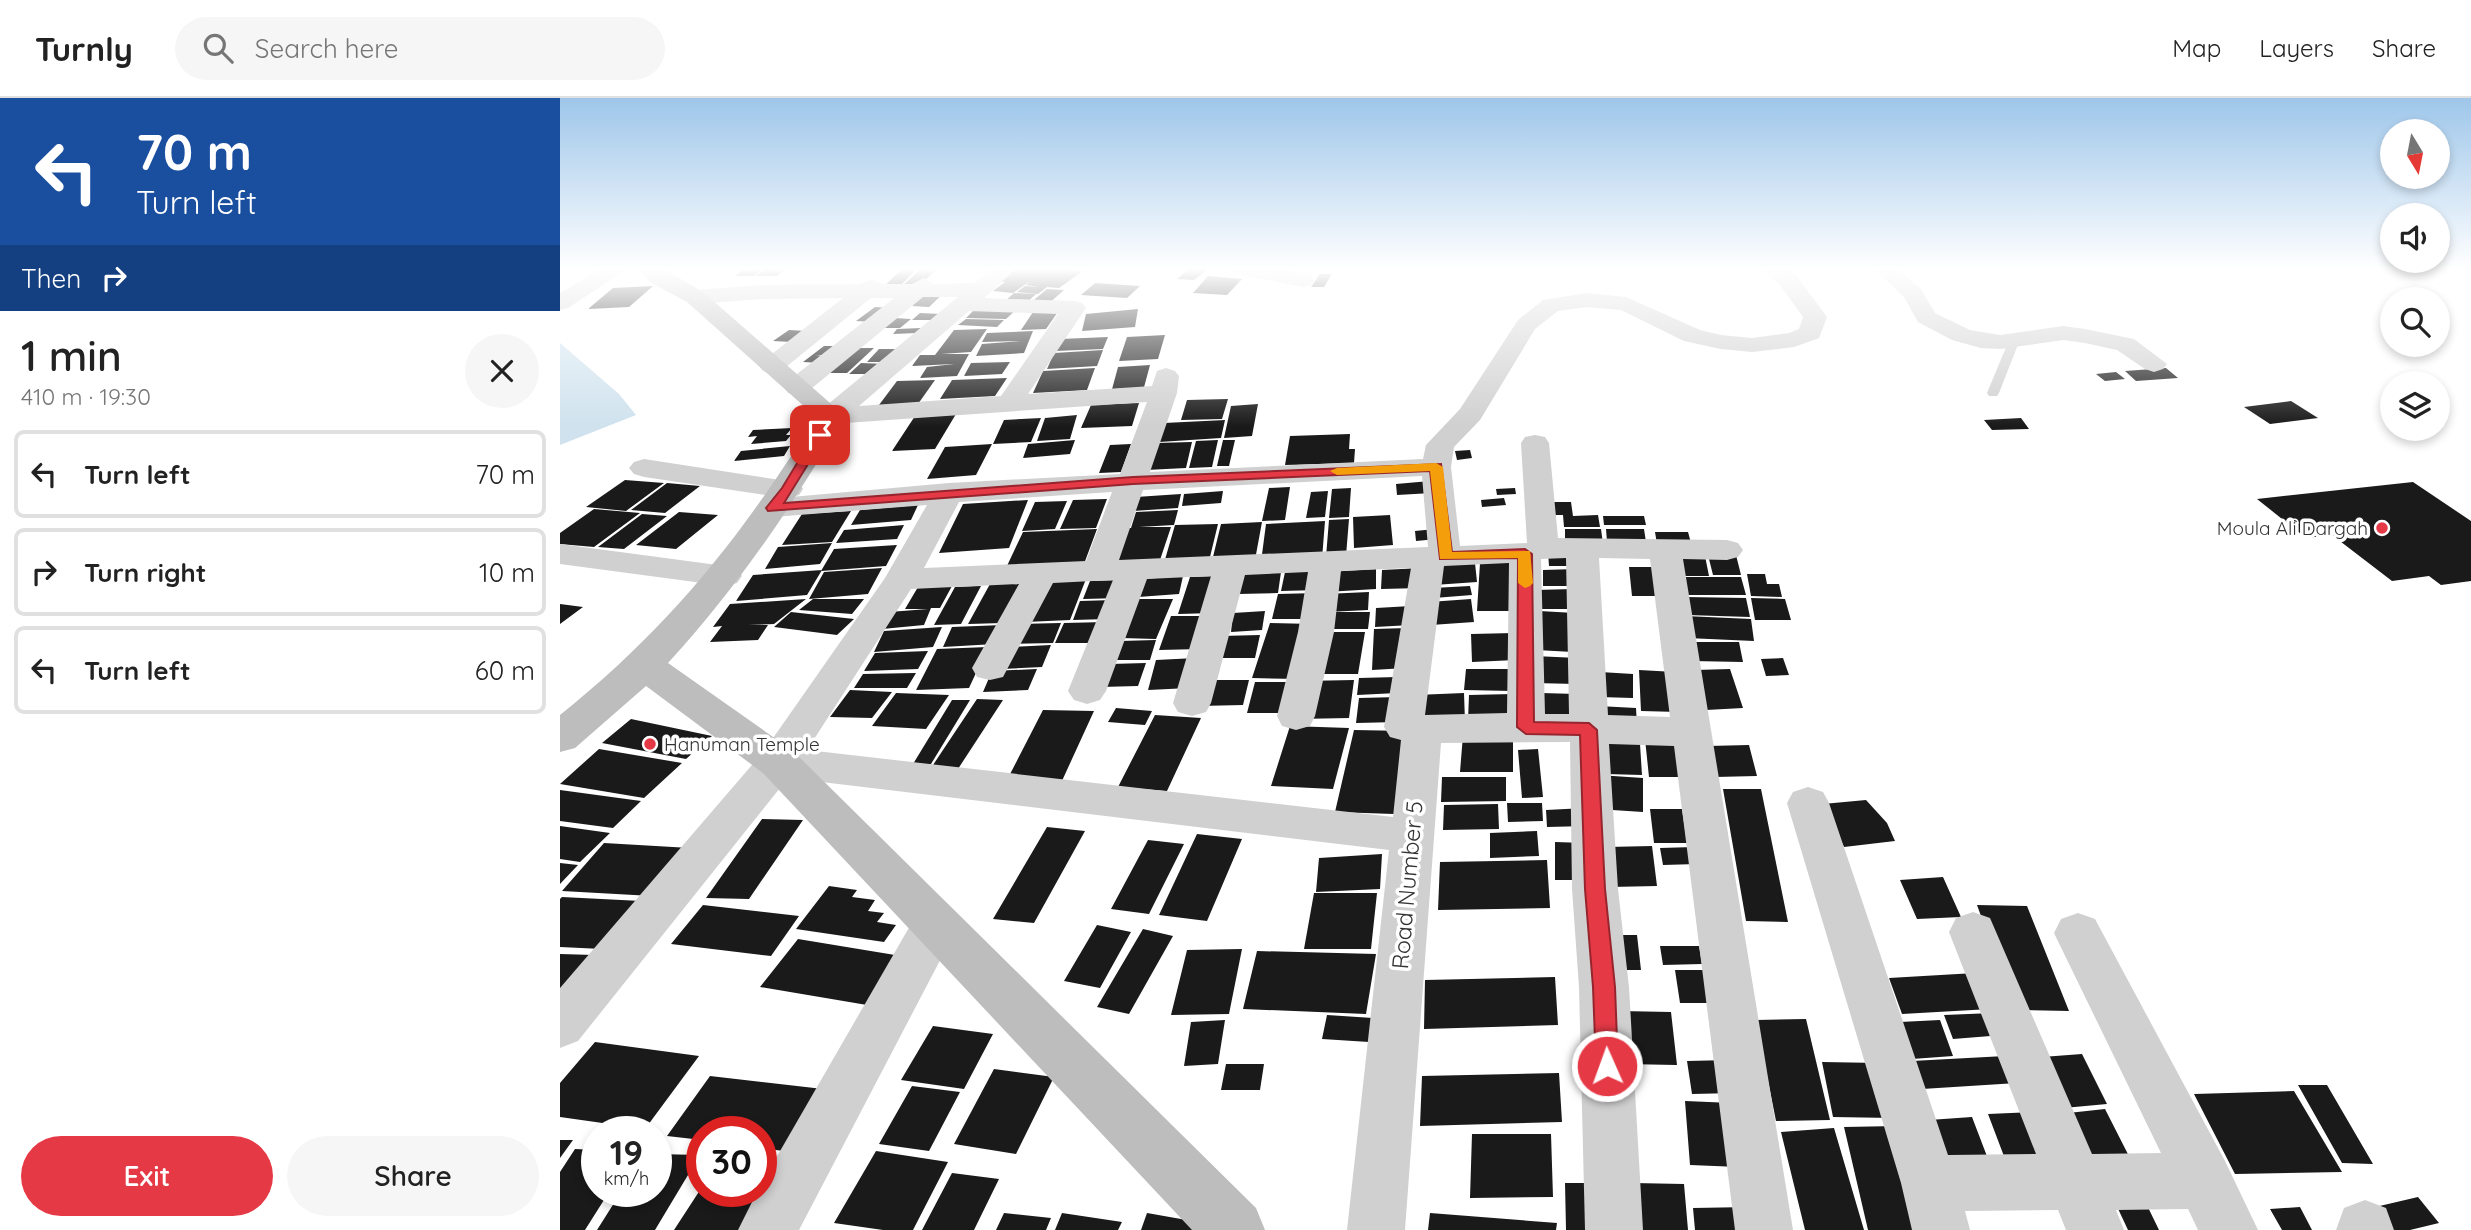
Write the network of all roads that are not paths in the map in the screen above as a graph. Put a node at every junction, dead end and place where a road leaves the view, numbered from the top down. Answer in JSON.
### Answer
{"nodes":[{"id":1,"x":722,"y":321,"type":"edge"},
{"id":2,"x":829,"y":321,"type":"edge"},
{"id":3,"x":880,"y":321,"type":"edge"},
{"id":4,"x":943,"y":321,"type":"edge"},
{"id":5,"x":1065,"y":321,"type":"edge"},
{"id":6,"x":1531,"y":321,"type":"edge"},
{"id":7,"x":1661,"y":321,"type":"edge"},
{"id":8,"x":1814,"y":321,"type":"edge"},
{"id":9,"x":1931,"y":321,"type":"edge"},
{"id":10,"x":2013,"y":342,"type":"junction"},
{"id":11,"x":2154,"y":365,"type":"dead end"},
{"id":12,"x":772,"y":366,"type":"junction"},
{"id":13,"x":797,"y":387,"type":"junction"},
{"id":14,"x":1993,"y":393,"type":"dead end"},
{"id":15,"x":1010,"y":402,"type":"junction"},
{"id":16,"x":831,"y":416,"type":"junction"},
{"id":17,"x":1535,"y":443,"type":"dead end"},
{"id":18,"x":1436,"y":467,"type":"junction"},
{"id":19,"x":644,"y":468,"type":"dead end"},
{"id":20,"x":1133,"y":480,"type":"junction"},
{"id":21,"x":949,"y":492,"type":"junction"},
{"id":22,"x":780,"y":498,"type":"junction"},
{"id":23,"x":1665,"y":548,"type":"junction"},
{"id":24,"x":1550,"y":550,"type":"junction"},
{"id":25,"x":1727,"y":550,"type":"dead end"},
{"id":26,"x":560,"y":554,"type":"edge"},
{"id":27,"x":1437,"y":557,"type":"junction"},
{"id":28,"x":1326,"y":563,"type":"junction"},
{"id":29,"x":1231,"y":566,"type":"junction"},
{"id":30,"x":1135,"y":569,"type":"junction"},
{"id":31,"x":1099,"y":570,"type":"junction"},
{"id":32,"x":1042,"y":573,"type":"junction"},
{"id":33,"x":724,"y":576,"type":"junction"},
{"id":34,"x":901,"y":579,"type":"junction"},
{"id":35,"x":645,"y":665,"type":"junction"},
{"id":36,"x":990,"y":668,"type":"dead end"},
{"id":37,"x":1087,"y":691,"type":"dead end"},
{"id":38,"x":1192,"y":703,"type":"dead end"},
{"id":39,"x":1296,"y":716,"type":"dead end"},
{"id":40,"x":1526,"y":727,"type":"junction"},
{"id":41,"x":1422,"y":729,"type":"junction"},
{"id":42,"x":1589,"y":730,"type":"junction"},
{"id":43,"x":1689,"y":732,"type":"junction"},
{"id":44,"x":560,"y":737,"type":"edge"},
{"id":45,"x":778,"y":762,"type":"junction"},
{"id":46,"x":1808,"y":803,"type":"dead end"},
{"id":47,"x":1410,"y":836,"type":"junction"},
{"id":48,"x":935,"y":926,"type":"junction"},
{"id":49,"x":1973,"y":932,"type":"dead end"},
{"id":50,"x":2078,"y":933,"type":"dead end"},
{"id":51,"x":560,"y":1025,"type":"edge"},
{"id":52,"x":2205,"y":1181,"type":"junction"},
{"id":53,"x":1935,"y":1206,"type":"edge"},
{"id":54,"x":2086,"y":1207,"type":"edge"},
{"id":55,"x":767,"y":1230,"type":"edge"},
{"id":56,"x":1234,"y":1230,"type":"edge"},
{"id":57,"x":1376,"y":1230,"type":"edge"},
{"id":58,"x":1614,"y":1230,"type":"edge"},
{"id":59,"x":1764,"y":1230,"type":"edge"},
{"id":60,"x":2229,"y":1230,"type":"edge"}],
"edges":[{"from":1,"to":12,"type":"street"},
{"from":2,"to":12,"type":"street"},
{"from":3,"to":13,"type":"street"},
{"from":4,"to":16,"type":"street"},
{"from":5,"to":15,"type":"street"},
{"from":6,"to":18,"type":"street"},
{"from":7,"to":8,"type":"street"},
{"from":9,"to":10,"type":"street"},
{"from":10,"to":11,"type":"street"},
{"from":10,"to":14,"type":"lane"},
{"from":12,"to":13,"type":"street"},
{"from":13,"to":16,"type":"street"},
{"from":15,"to":16,"type":"street"},
{"from":15,"to":20,"type":"street"},
{"from":16,"to":22,"type":"street"},
{"from":17,"to":24,"type":"street"},
{"from":18,"to":20,"type":"street"},
{"from":18,"to":27,"type":"street"},
{"from":19,"to":22,"type":"street"},
{"from":20,"to":21,"type":"street"},
{"from":20,"to":31,"type":"street"},
{"from":21,"to":22,"type":"street"},
{"from":21,"to":34,"type":"street"},
{"from":22,"to":33,"type":"street"},
{"from":23,"to":24,"type":"street"},
{"from":23,"to":25,"type":"street"},
{"from":23,"to":43,"type":"street"},
{"from":24,"to":27,"type":"street"},
{"from":24,"to":40,"type":"street"},
{"from":24,"to":42,"type":"street"},
{"from":26,"to":33,"type":"street"},
{"from":27,"to":28,"type":"street"},
{"from":27,"to":41,"type":"street"},
{"from":28,"to":29,"type":"street"},
{"from":28,"to":39,"type":"street"},
{"from":29,"to":30,"type":"street"},
{"from":29,"to":38,"type":"street"},
{"from":30,"to":31,"type":"street"},
{"from":30,"to":37,"type":"street"},
{"from":31,"to":32,"type":"street"},
{"from":32,"to":34,"type":"street"},
{"from":32,"to":36,"type":"street"},
{"from":33,"to":35,"type":"street"},
{"from":34,"to":45,"type":"street"},
{"from":35,"to":44,"type":"street"},
{"from":35,"to":45,"type":"street"},
{"from":40,"to":41,"type":"street"},
{"from":40,"to":42,"type":"street"},
{"from":41,"to":47,"type":"street","name":"Road Number 5"},
{"from":42,"to":43,"type":"street"},
{"from":42,"to":58,"type":"street"},
{"from":43,"to":59,"type":"street"},
{"from":45,"to":47,"type":"street"},
{"from":45,"to":48,"type":"street"},
{"from":45,"to":51,"type":"street"},
{"from":46,"to":53,"type":"street"},
{"from":47,"to":57,"type":"street","name":"Road Number 5"},
{"from":48,"to":55,"type":"street"},
{"from":48,"to":56,"type":"street"},
{"from":49,"to":54,"type":"street"},
{"from":50,"to":52,"type":"street"},
{"from":52,"to":54,"type":"street"},
{"from":52,"to":60,"type":"street"},
{"from":53,"to":54,"type":"street"}]}
